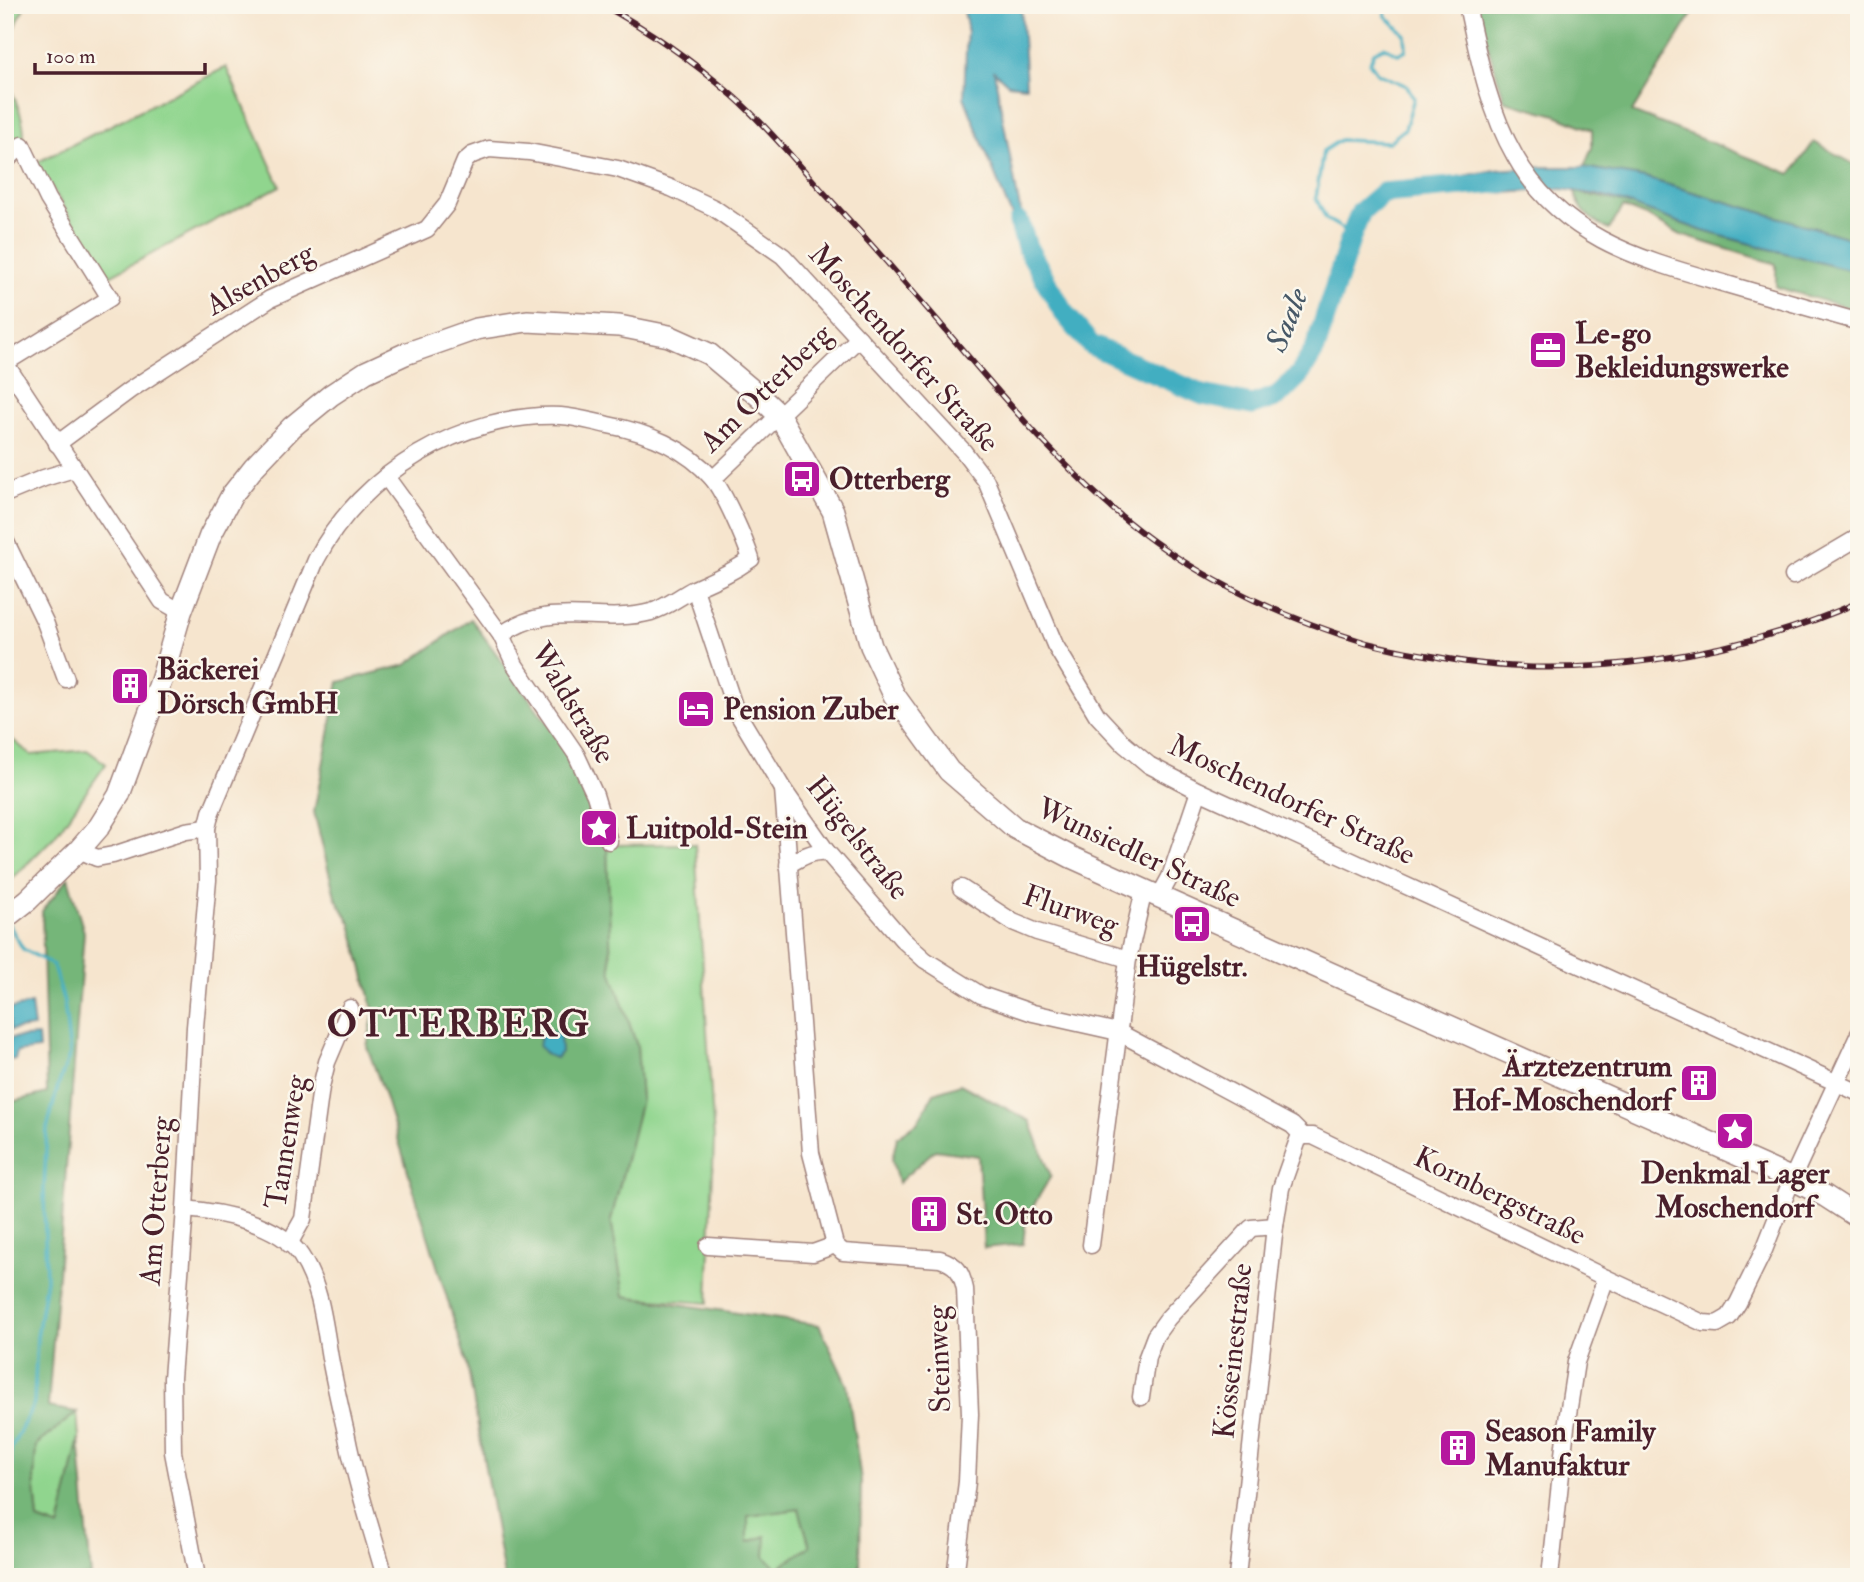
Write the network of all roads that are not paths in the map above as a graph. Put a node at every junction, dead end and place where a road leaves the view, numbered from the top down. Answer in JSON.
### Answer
{"nodes":[{"id":1,"x":1467,"y":5,"type":"edge"},
{"id":2,"x":472,"y":155,"type":"joint"},
{"id":3,"x":5,"y":162,"type":"edge"},
{"id":4,"x":1859,"y":322,"type":"edge"},
{"id":5,"x":859,"y":338,"type":"junction"},
{"id":6,"x":5,"y":363,"type":"edge"},
{"id":7,"x":779,"y":415,"type":"junction"},
{"id":8,"x":57,"y":444,"type":"junction"},
{"id":9,"x":74,"y":469,"type":"junction"},
{"id":10,"x":387,"y":478,"type":"junction"},
{"id":11,"x":713,"y":479,"type":"junction"},
{"id":12,"x":5,"y":494,"type":"edge"},
{"id":13,"x":1859,"y":537,"type":"edge"},
{"id":14,"x":5,"y":540,"type":"edge"},
{"id":15,"x":751,"y":559,"type":"joint"},
{"id":16,"x":1793,"y":576,"type":"dead end"},
{"id":17,"x":695,"y":589,"type":"junction"},
{"id":18,"x":181,"y":612,"type":"junction"},
{"id":19,"x":501,"y":635,"type":"junction"},
{"id":20,"x":66,"y":680,"type":"dead end"},
{"id":21,"x":783,"y":789,"type":"junction"},
{"id":22,"x":1199,"y":791,"type":"junction"},
{"id":23,"x":207,"y":828,"type":"junction"},
{"id":24,"x":609,"y":841,"type":"dead end"},
{"id":25,"x":79,"y":850,"type":"junction"},
{"id":26,"x":827,"y":852,"type":"junction"},
{"id":27,"x":788,"y":865,"type":"junction"},
{"id":28,"x":961,"y":888,"type":"dead end"},
{"id":29,"x":1151,"y":894,"type":"junction"},
{"id":30,"x":5,"y":918,"type":"edge"},
{"id":31,"x":1128,"y":959,"type":"junction"},
{"id":32,"x":350,"y":1008,"type":"dead end"},
{"id":33,"x":1118,"y":1032,"type":"junction"},
{"id":34,"x":1859,"y":1034,"type":"edge"},
{"id":35,"x":1836,"y":1083,"type":"junction"},
{"id":36,"x":1859,"y":1093,"type":"edge"},
{"id":37,"x":1303,"y":1136,"type":"junction"},
{"id":38,"x":1793,"y":1179,"type":"junction"},
{"id":39,"x":185,"y":1209,"type":"junction"},
{"id":40,"x":1859,"y":1218,"type":"edge"},
{"id":41,"x":1275,"y":1226,"type":"junction"},
{"id":42,"x":289,"y":1244,"type":"junction"},
{"id":43,"x":835,"y":1245,"type":"junction"},
{"id":44,"x":1091,"y":1245,"type":"dead end"},
{"id":45,"x":708,"y":1246,"type":"dead end"},
{"id":46,"x":1606,"y":1278,"type":"junction"},
{"id":47,"x":1141,"y":1397,"type":"dead end"},
{"id":48,"x":197,"y":1577,"type":"edge"},
{"id":49,"x":385,"y":1577,"type":"edge"},
{"id":50,"x":955,"y":1577,"type":"edge"},
{"id":51,"x":1237,"y":1577,"type":"edge"},
{"id":52,"x":1550,"y":1577,"type":"edge"}],
"edges":[{"from":1,"to":4,"type":"street"},
{"from":2,"to":5,"type":"street","name":"Moschendorfer Straße"},
{"from":2,"to":8,"type":"street","name":"Alsenberg"},
{"from":3,"to":6,"type":"street"},
{"from":5,"to":7,"type":"street","name":"Am Otterberg"},
{"from":5,"to":22,"type":"street","name":"Moschendorfer Straße"},
{"from":6,"to":8,"type":"street"},
{"from":7,"to":11,"type":"street","name":"Am Otterberg"},
{"from":7,"to":18,"type":"main road","name":"Wunsiedler Straße"},
{"from":7,"to":29,"type":"main road","name":"Wunsiedler Straße"},
{"from":8,"to":9,"type":"street"},
{"from":9,"to":12,"type":"street"},
{"from":9,"to":18,"type":"street"},
{"from":10,"to":11,"type":"street","name":"Am Otterberg"},
{"from":10,"to":19,"type":"street","name":"Waldstraße"},
{"from":10,"to":23,"type":"street","name":"Am Otterberg"},
{"from":11,"to":15,"type":"street","name":"Am Otterberg"},
{"from":13,"to":16,"type":"street"},
{"from":14,"to":20,"type":"street"},
{"from":15,"to":17,"type":"street","name":"Waldstraße"},
{"from":17,"to":19,"type":"street","name":"Waldstraße"},
{"from":17,"to":21,"type":"street","name":"Hügelstraße"},
{"from":18,"to":25,"type":"main road","name":"Wunsiedler Straße"},
{"from":19,"to":24,"type":"street","name":"Waldstraße"},
{"from":21,"to":26,"type":"street","name":"Hügelstraße"},
{"from":21,"to":27,"type":"street"},
{"from":22,"to":29,"type":"street"},
{"from":22,"to":35,"type":"street","name":"Moschendorfer Straße"},
{"from":23,"to":25,"type":"street"},
{"from":23,"to":39,"type":"street","name":"Am Otterberg"},
{"from":25,"to":30,"type":"main road","name":"Wunsiedler Straße"},
{"from":26,"to":27,"type":"street"},
{"from":26,"to":33,"type":"street","name":"Hügelstraße"},
{"from":27,"to":43,"type":"street"},
{"from":28,"to":31,"type":"street","name":"Flurweg"},
{"from":29,"to":31,"type":"street"},
{"from":29,"to":38,"type":"main road","name":"Wunsiedler Straße"},
{"from":31,"to":33,"type":"street"},
{"from":32,"to":42,"type":"street","name":"Tannenweg"},
{"from":33,"to":37,"type":"street","name":"Kornbergstraße"},
{"from":33,"to":44,"type":"street"},
{"from":34,"to":35,"type":"street"},
{"from":35,"to":36,"type":"street","name":"Moschendorfer Straße"},
{"from":35,"to":38,"type":"street"},
{"from":37,"to":41,"type":"street","name":"Kösseinestraße"},
{"from":37,"to":46,"type":"street","name":"Kornbergstraße"},
{"from":38,"to":40,"type":"main road","name":"Wunsiedler Straße"},
{"from":38,"to":46,"type":"street","name":"Kornbergstraße"},
{"from":39,"to":42,"type":"street"},
{"from":39,"to":48,"type":"street","name":"Am Otterberg"},
{"from":41,"to":47,"type":"street"},
{"from":41,"to":51,"type":"street","name":"Kösseinestraße"},
{"from":42,"to":49,"type":"street"},
{"from":43,"to":45,"type":"street","name":"Steinweg"},
{"from":43,"to":50,"type":"street","name":"Steinweg"},
{"from":46,"to":52,"type":"street"}]}
